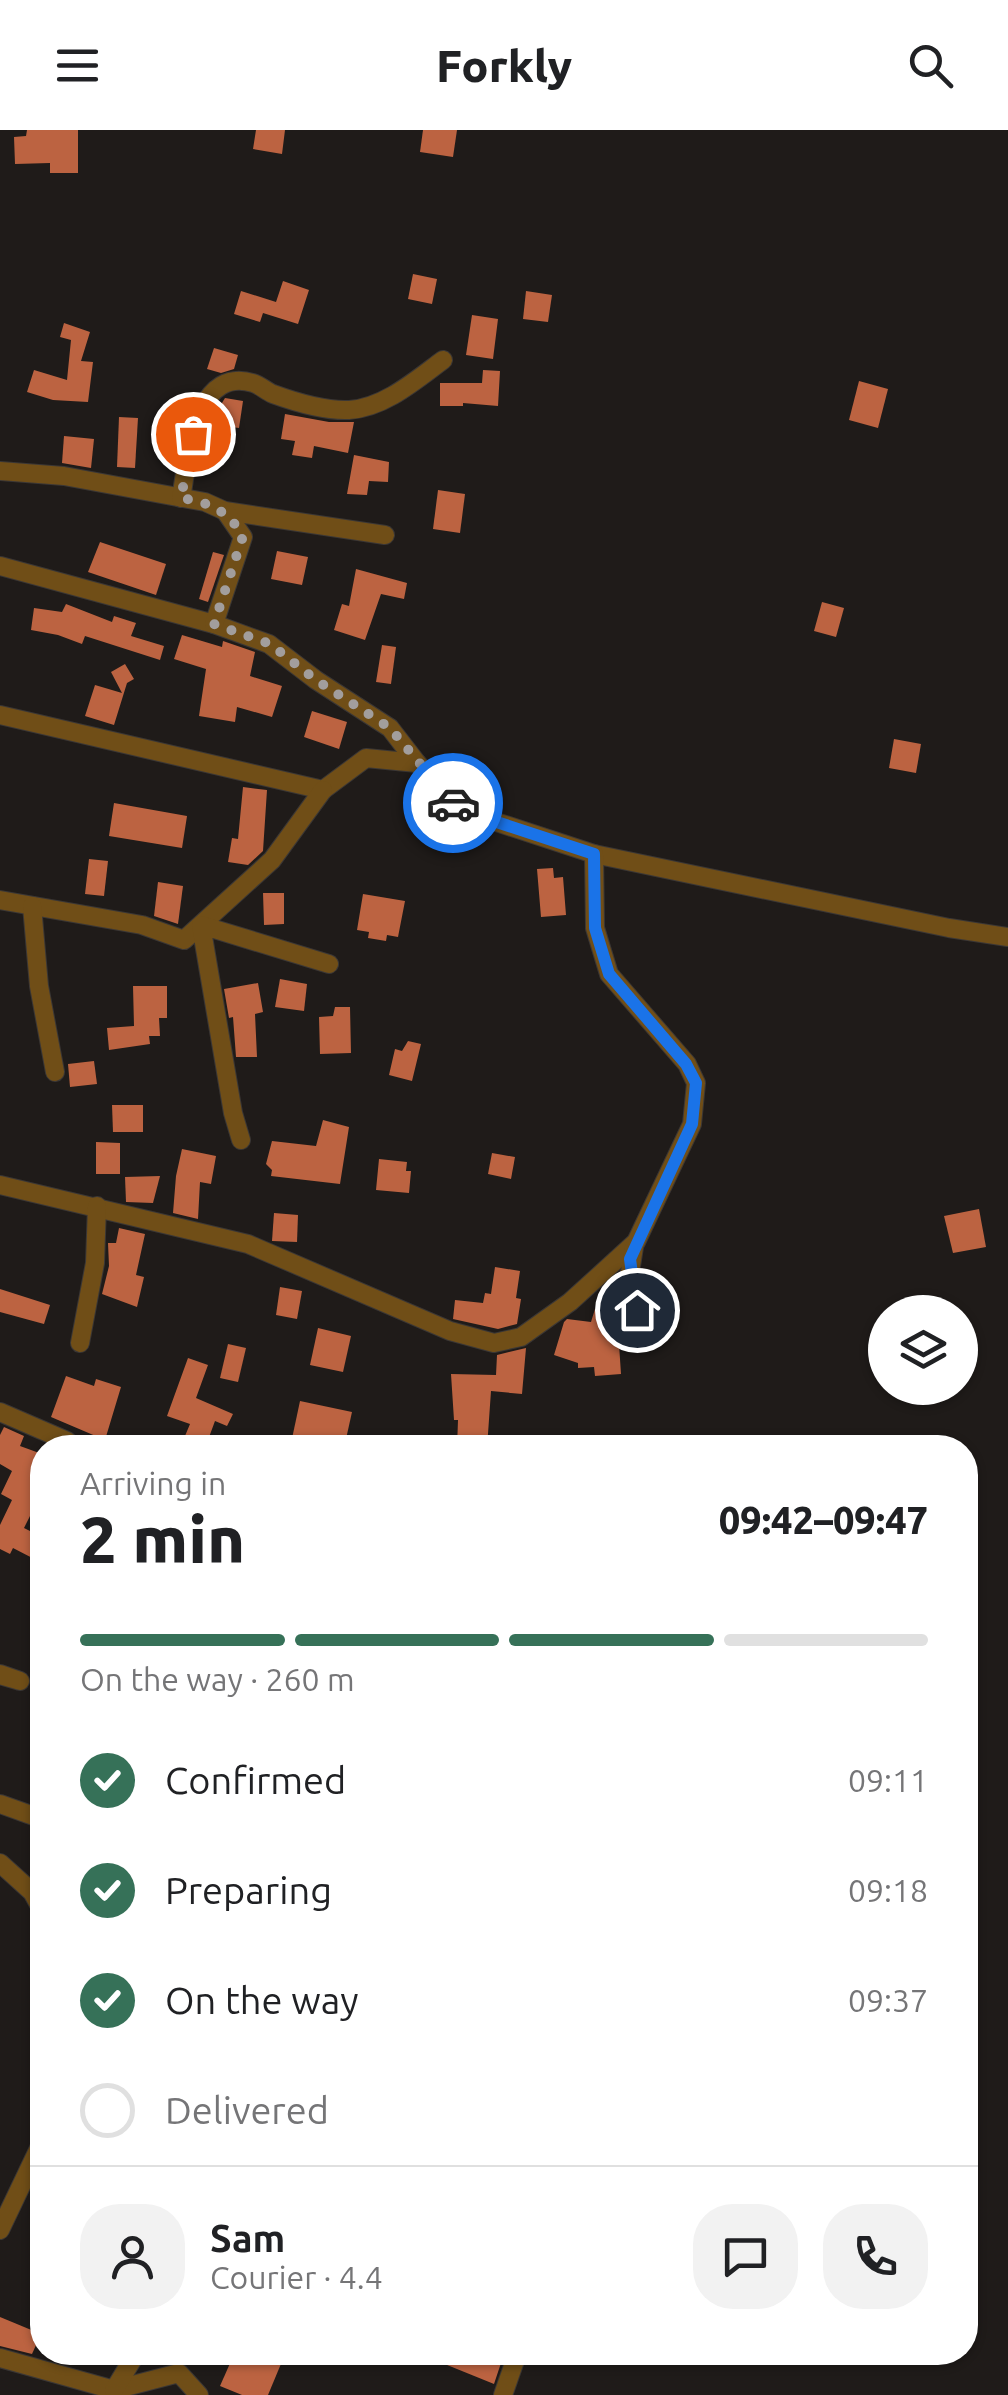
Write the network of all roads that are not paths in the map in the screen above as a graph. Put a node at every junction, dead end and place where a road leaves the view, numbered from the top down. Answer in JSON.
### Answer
{"nodes":[{"id":1,"x":443,"y":360,"type":"dead end"},
{"id":2,"x":0,"y":471,"type":"edge"},
{"id":3,"x":181,"y":498,"type":"junction"},
{"id":4,"x":225,"y":512,"type":"junction"},
{"id":5,"x":385,"y":535,"type":"dead end"},
{"id":6,"x":0,"y":566,"type":"edge"},
{"id":7,"x":214,"y":624,"type":"junction"},
{"id":8,"x":0,"y":715,"type":"edge"},
{"id":9,"x":417,"y":762,"type":"junction"},
{"id":10,"x":323,"y":790,"type":"junction"},
{"id":11,"x":594,"y":854,"type":"junction"},
{"id":12,"x":0,"y":900,"type":"edge"},
{"id":13,"x":32,"y":906,"type":"junction"},
{"id":14,"x":200,"y":925,"type":"junction"},
{"id":15,"x":1008,"y":937,"type":"edge"},
{"id":16,"x":330,"y":964,"type":"dead end"},
{"id":17,"x":55,"y":1072,"type":"dead end"},
{"id":18,"x":241,"y":1140,"type":"dead end"},
{"id":19,"x":0,"y":1185,"type":"edge"},
{"id":20,"x":97,"y":1206,"type":"junction"},
{"id":21,"x":636,"y":1242,"type":"junction"},
{"id":22,"x":637,"y":1310,"type":"dead end"},
{"id":23,"x":80,"y":1343,"type":"dead end"},
{"id":24,"x":0,"y":1412,"type":"edge"},
{"id":25,"x":48,"y":1435,"type":"edge"},
{"id":26,"x":0,"y":1804,"type":"edge"},
{"id":27,"x":30,"y":1814,"type":"edge"},
{"id":28,"x":0,"y":1863,"type":"edge"},
{"id":29,"x":30,"y":1890,"type":"edge"},
{"id":30,"x":30,"y":2167,"type":"edge"},
{"id":31,"x":0,"y":2230,"type":"edge"},
{"id":32,"x":0,"y":2358,"type":"edge"},
{"id":33,"x":129,"y":2365,"type":"edge"},
{"id":34,"x":513,"y":2365,"type":"edge"},
{"id":35,"x":114,"y":2390,"type":"junction"},
{"id":36,"x":199,"y":2395,"type":"edge"},
{"id":37,"x":503,"y":2395,"type":"edge"}],
"edges":[{"from":1,"to":3,"type":"street"},
{"from":2,"to":3,"type":"street"},
{"from":3,"to":4,"type":"street"},
{"from":4,"to":5,"type":"street"},
{"from":4,"to":7,"type":"street"},
{"from":6,"to":7,"type":"street"},
{"from":7,"to":9,"type":"street"},
{"from":8,"to":10,"type":"street"},
{"from":9,"to":10,"type":"street"},
{"from":9,"to":11,"type":"street"},
{"from":10,"to":14,"type":"street"},
{"from":11,"to":15,"type":"street"},
{"from":11,"to":21,"type":"street"},
{"from":12,"to":13,"type":"street"},
{"from":13,"to":14,"type":"street"},
{"from":13,"to":17,"type":"street"},
{"from":14,"to":16,"type":"street"},
{"from":14,"to":18,"type":"street"},
{"from":19,"to":20,"type":"street"},
{"from":20,"to":21,"type":"street"},
{"from":20,"to":23,"type":"street"},
{"from":21,"to":22,"type":"street"},
{"from":24,"to":25,"type":"street"},
{"from":26,"to":27,"type":"street"},
{"from":28,"to":29,"type":"street"},
{"from":30,"to":31,"type":"street"},
{"from":32,"to":35,"type":"street"},
{"from":33,"to":35,"type":"street"},
{"from":34,"to":37,"type":"street"},
{"from":35,"to":36,"type":"street"}]}
